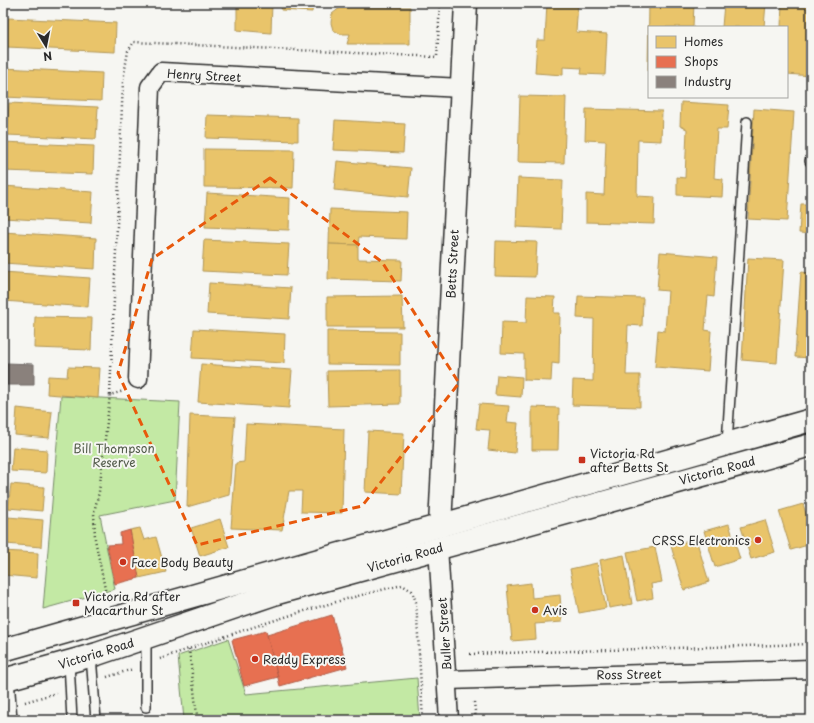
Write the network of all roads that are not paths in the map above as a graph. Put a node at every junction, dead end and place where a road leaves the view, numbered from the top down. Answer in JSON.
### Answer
{"nodes":[{"id":1,"x":466,"y":3,"type":"edge"},
{"id":2,"x":461,"y":88,"type":"junction"},
{"id":3,"x":747,"y":122,"type":"dead end"},
{"id":4,"x":138,"y":379,"type":"road end"},
{"id":5,"x":811,"y":420,"type":"edge"},
{"id":6,"x":727,"y":444,"type":"junction"},
{"id":7,"x":811,"y":445,"type":"edge"},
{"id":8,"x":440,"y":526,"type":"junction"},
{"id":9,"x":438,"y":547,"type":"junction"},
{"id":10,"x":146,"y":638,"type":"junction"},
{"id":11,"x":3,"y":650,"type":"edge"},
{"id":12,"x":91,"y":656,"type":"junction"},
{"id":13,"x":69,"y":662,"type":"junction"},
{"id":14,"x":811,"y":669,"type":"edge"},
{"id":15,"x":6,"y":679,"type":"edge"},
{"id":16,"x":447,"y":680,"type":"junction"},
{"id":17,"x":146,"y":707,"type":"dead end"},
{"id":18,"x":12,"y":720,"type":"edge"},
{"id":19,"x":72,"y":720,"type":"edge"},
{"id":20,"x":96,"y":720,"type":"edge"},
{"id":21,"x":449,"y":720,"type":"edge"}],
"edges":[{"from":1,"to":2,"type":"main road","name":"Betts Street"},
{"from":2,"to":4,"type":"street","name":"Henry Street"},
{"from":2,"to":8,"type":"main road","name":"Betts Street"},
{"from":3,"to":6,"type":"lane"},
{"from":5,"to":6,"type":"main road","name":"Victoria Road"},
{"from":6,"to":8,"type":"main road","name":"Victoria Road"},
{"from":7,"to":9,"type":"main road","name":"Victoria Road"},
{"from":8,"to":11,"type":"main road","name":"Victoria Road"},
{"from":9,"to":10,"type":"main road","name":"Victoria Road"},
{"from":9,"to":16,"type":"street","name":"Buller Street"},
{"from":10,"to":12,"type":"main road","name":"Victoria Road"},
{"from":10,"to":17,"type":"lane"},
{"from":12,"to":13,"type":"main road","name":"Victoria Road"},
{"from":12,"to":20,"type":"lane"},
{"from":13,"to":15,"type":"main road","name":"Victoria Road"},
{"from":13,"to":19,"type":"lane"},
{"from":14,"to":16,"type":"street","name":"Ross Street"},
{"from":15,"to":18,"type":"lane"},
{"from":16,"to":21,"type":"street","name":"Buller Street"}]}
